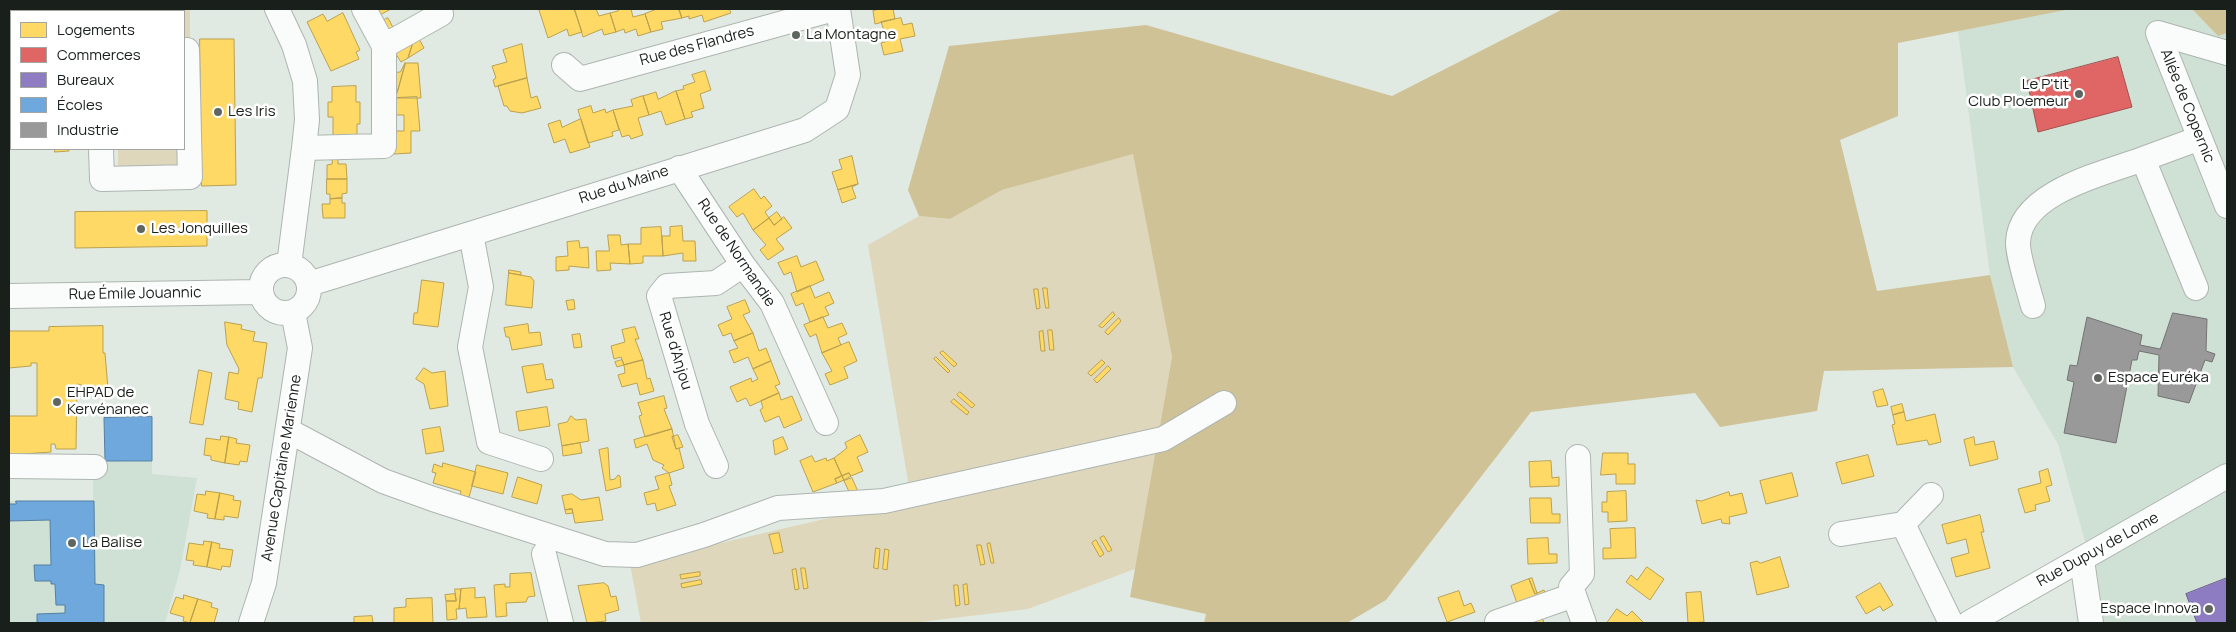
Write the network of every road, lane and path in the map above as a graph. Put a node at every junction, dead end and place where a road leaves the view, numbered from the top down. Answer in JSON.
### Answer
{"nodes":[{"id":1,"x":277,"y":9,"type":"edge"},
{"id":2,"x":364,"y":9,"type":"edge"},
{"id":3,"x":836,"y":9,"type":"edge"},
{"id":4,"x":441,"y":14,"type":"dead end"},
{"id":5,"x":384,"y":46,"type":"junction"},
{"id":6,"x":185,"y":50,"type":"edge"},
{"id":7,"x":2227,"y":53,"type":"edge"},
{"id":8,"x":564,"y":65,"type":"dead end"},
{"id":9,"x":2200,"y":138,"type":"junction"},
{"id":10,"x":304,"y":148,"type":"junction"},
{"id":11,"x":100,"y":150,"type":"edge"},
{"id":12,"x":2143,"y":158,"type":"junction"},
{"id":13,"x":679,"y":168,"type":"junction"},
{"id":14,"x":2227,"y":206,"type":"edge"},
{"id":15,"x":471,"y":234,"type":"junction"},
{"id":16,"x":289,"y":265,"type":"junction"},
{"id":17,"x":743,"y":265,"type":"junction"},
{"id":18,"x":309,"y":284,"type":"junction"},
{"id":19,"x":2196,"y":288,"type":"dead end"},
{"id":20,"x":260,"y":292,"type":"junction"},
{"id":21,"x":9,"y":296,"type":"edge"},
{"id":22,"x":2033,"y":306,"type":"dead end"},
{"id":23,"x":293,"y":312,"type":"junction"},
{"id":24,"x":1224,"y":403,"type":"dead end"},
{"id":25,"x":826,"y":423,"type":"dead end"},
{"id":26,"x":289,"y":430,"type":"junction"},
{"id":27,"x":1578,"y":457,"type":"dead end"},
{"id":28,"x":541,"y":459,"type":"dead end"},
{"id":29,"x":9,"y":466,"type":"edge"},
{"id":30,"x":716,"y":466,"type":"dead end"},
{"id":31,"x":95,"y":467,"type":"dead end"},
{"id":32,"x":2227,"y":476,"type":"edge"},
{"id":33,"x":1931,"y":495,"type":"dead end"},
{"id":34,"x":1903,"y":524,"type":"junction"},
{"id":35,"x":1841,"y":534,"type":"dead end"},
{"id":36,"x":544,"y":554,"type":"dead end"},
{"id":37,"x":2082,"y":560,"type":"junction"},
{"id":38,"x":1574,"y":595,"type":"junction"},
{"id":39,"x":1497,"y":622,"type":"edge"},
{"id":40,"x":251,"y":623,"type":"edge"},
{"id":41,"x":561,"y":623,"type":"edge"},
{"id":42,"x":1584,"y":623,"type":"edge"},
{"id":43,"x":1951,"y":623,"type":"edge"},
{"id":44,"x":1969,"y":623,"type":"edge"},
{"id":45,"x":2091,"y":623,"type":"edge"}],
"edges":[{"from":1,"to":10,"type":"street"},
{"from":2,"to":5,"type":"street"},
{"from":3,"to":8,"type":"street","name":"Rue des Flandres"},
{"from":3,"to":13,"type":"street","name":"Rue du Maine"},
{"from":4,"to":5,"type":"street"},
{"from":5,"to":10,"type":"street"},
{"from":6,"to":11,"type":"street"},
{"from":7,"to":9,"type":"street","name":"Allée de Copernic"},
{"from":9,"to":12,"type":"street"},
{"from":9,"to":14,"type":"street","name":"Allée de Copernic"},
{"from":10,"to":16,"type":"street"},
{"from":12,"to":19,"type":"street"},
{"from":12,"to":22,"type":"street"},
{"from":13,"to":15,"type":"street","name":"Rue du Maine"},
{"from":13,"to":17,"type":"street","name":"Rue de Normandie"},
{"from":15,"to":18,"type":"street","name":"Rue du Maine"},
{"from":15,"to":28,"type":"street"},
{"from":16,"to":18,"type":"street"},
{"from":16,"to":20,"type":"street"},
{"from":17,"to":25,"type":"street","name":"Rue de Normandie"},
{"from":17,"to":30,"type":"street","name":"Rue d'Anjou"},
{"from":18,"to":23,"type":"street"},
{"from":20,"to":21,"type":"street","name":"Rue Émile Jouannic"},
{"from":20,"to":23,"type":"street"},
{"from":23,"to":26,"type":"street","name":"Avenue Capitaine Marienne"},
{"from":24,"to":26,"type":"street"},
{"from":26,"to":40,"type":"street","name":"Avenue Capitaine Marienne"},
{"from":27,"to":38,"type":"street"},
{"from":29,"to":31,"type":"street"},
{"from":32,"to":37,"type":"street","name":"Rue Dupuy de Lome"},
{"from":33,"to":34,"type":"street"},
{"from":34,"to":35,"type":"street"},
{"from":34,"to":43,"type":"street"},
{"from":36,"to":41,"type":"street"},
{"from":37,"to":44,"type":"street","name":"Rue Dupuy de Lome"},
{"from":37,"to":45,"type":"street"},
{"from":38,"to":39,"type":"street"},
{"from":38,"to":42,"type":"street"}]}
